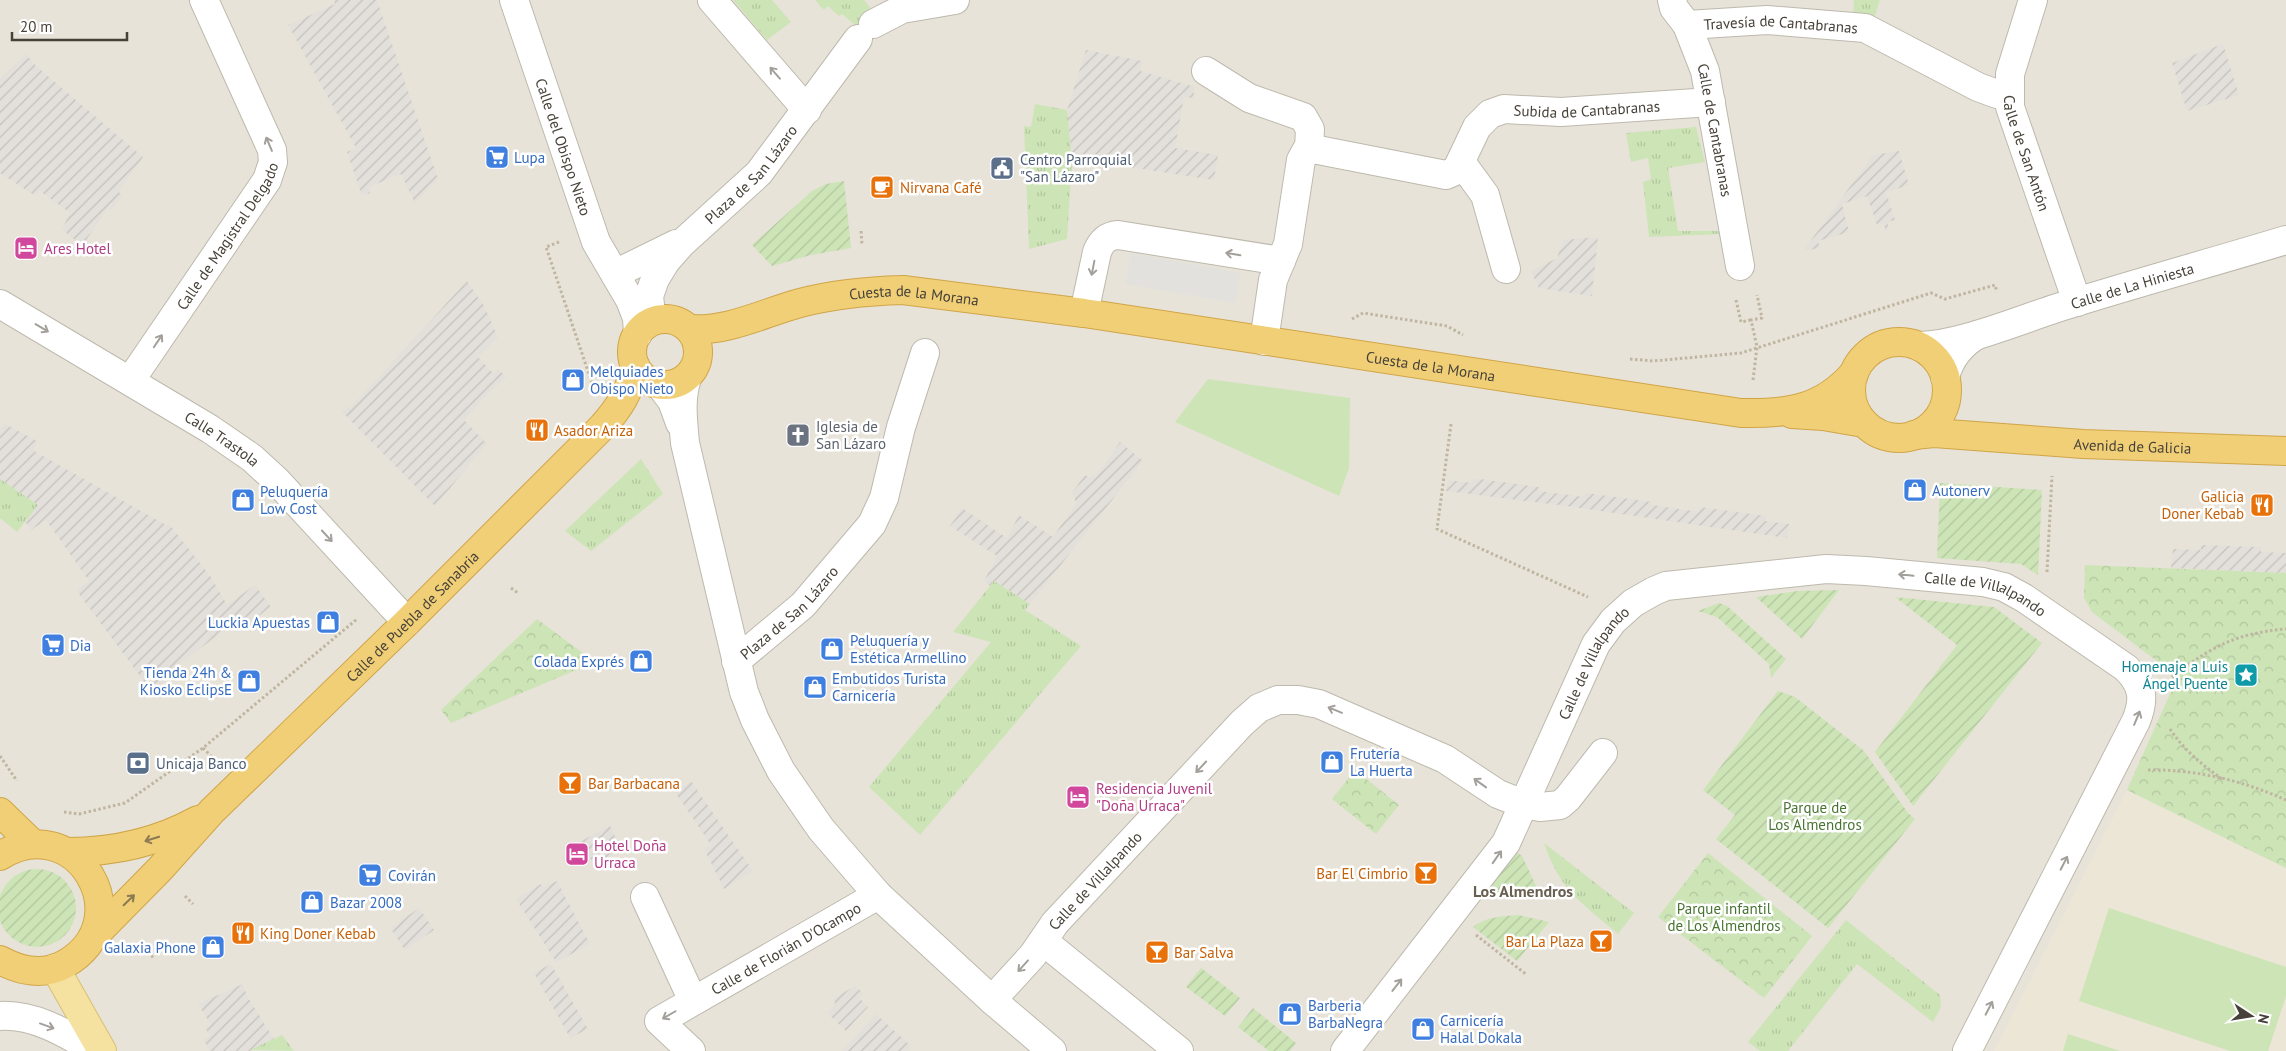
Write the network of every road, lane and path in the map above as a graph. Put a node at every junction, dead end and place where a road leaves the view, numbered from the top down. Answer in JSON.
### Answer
{"nodes":[{"id":1,"x":204,"y":0,"type":"edge"},
{"id":2,"x":514,"y":0,"type":"edge"},
{"id":3,"x":712,"y":0,"type":"edge"},
{"id":4,"x":955,"y":0,"type":"edge"},
{"id":5,"x":1672,"y":0,"type":"edge"},
{"id":6,"x":2033,"y":0,"type":"edge"},
{"id":7,"x":1687,"y":25,"type":"junction"},
{"id":8,"x":1206,"y":71,"type":"dead end"},
{"id":9,"x":2008,"y":95,"type":"junction"},
{"id":10,"x":1710,"y":102,"type":"junction"},
{"id":11,"x":807,"y":110,"type":"junction"},
{"id":12,"x":1309,"y":149,"type":"junction"},
{"id":13,"x":1461,"y":162,"type":"junction"},
{"id":14,"x":861,"y":232,"type":"dead end"},
{"id":15,"x":691,"y":235,"type":"junction"},
{"id":16,"x":2286,"y":240,"type":"edge"},
{"id":17,"x":862,"y":245,"type":"dead end"},
{"id":18,"x":1281,"y":262,"type":"junction"},
{"id":19,"x":1740,"y":266,"type":"dead end"},
{"id":20,"x":1506,"y":269,"type":"dead end"},
{"id":21,"x":619,"y":282,"type":"junction"},
{"id":22,"x":2077,"y":302,"type":"junction"},
{"id":23,"x":0,"y":304,"type":"edge"},
{"id":24,"x":1084,"y":313,"type":"junction"},
{"id":25,"x":1761,"y":314,"type":"dead end"},
{"id":26,"x":1740,"y":318,"type":"dead end"},
{"id":27,"x":1349,"y":320,"type":"dead end"},
{"id":28,"x":1752,"y":320,"type":"junction"},
{"id":29,"x":746,"y":321,"type":"junction"},
{"id":30,"x":649,"y":322,"type":"junction"},
{"id":31,"x":2006,"y":324,"type":"junction"},
{"id":32,"x":689,"y":329,"type":"junction"},
{"id":33,"x":1980,"y":333,"type":"junction"},
{"id":34,"x":1468,"y":337,"type":"dead end"},
{"id":35,"x":1264,"y":341,"type":"junction"},
{"id":36,"x":1919,"y":346,"type":"junction"},
{"id":37,"x":1758,"y":347,"type":"junction"},
{"id":38,"x":925,"y":353,"type":"dead end"},
{"id":39,"x":1625,"y":359,"type":"dead end"},
{"id":40,"x":634,"y":365,"type":"junction"},
{"id":41,"x":692,"y":368,"type":"junction"},
{"id":42,"x":1854,"y":373,"type":"junction"},
{"id":43,"x":130,"y":381,"type":"junction"},
{"id":44,"x":660,"y":385,"type":"junction"},
{"id":45,"x":1945,"y":387,"type":"junction"},
{"id":46,"x":1749,"y":413,"type":"junction"},
{"id":47,"x":1778,"y":413,"type":"junction"},
{"id":48,"x":610,"y":418,"type":"junction"},
{"id":49,"x":1864,"y":423,"type":"junction"},
{"id":50,"x":1451,"y":424,"type":"dead end"},
{"id":51,"x":1914,"y":435,"type":"junction"},
{"id":52,"x":1980,"y":436,"type":"junction"},
{"id":53,"x":685,"y":438,"type":"junction"},
{"id":54,"x":2286,"y":451,"type":"edge"},
{"id":55,"x":2051,"y":496,"type":"dead end"},
{"id":56,"x":2047,"y":575,"type":"dead end"},
{"id":57,"x":511,"y":588,"type":"dead end"},
{"id":58,"x":377,"y":591,"type":"junction"},
{"id":59,"x":518,"y":593,"type":"dead end"},
{"id":60,"x":1622,"y":612,"type":"junction"},
{"id":61,"x":406,"y":622,"type":"junction"},
{"id":62,"x":2286,"y":628,"type":"edge"},
{"id":63,"x":736,"y":661,"type":"junction"},
{"id":64,"x":2172,"y":678,"type":"dead end"},
{"id":65,"x":2143,"y":694,"type":"junction"},
{"id":66,"x":1603,"y":753,"type":"dead end"},
{"id":67,"x":0,"y":756,"type":"edge"},
{"id":68,"x":2109,"y":775,"type":"junction"},
{"id":69,"x":2222,"y":779,"type":"junction"},
{"id":70,"x":19,"y":783,"type":"dead end"},
{"id":71,"x":2286,"y":800,"type":"edge"},
{"id":72,"x":1523,"y":804,"type":"junction"},
{"id":73,"x":212,"y":811,"type":"junction"},
{"id":74,"x":0,"y":812,"type":"edge"},
{"id":75,"x":61,"y":812,"type":"dead end"},
{"id":76,"x":34,"y":844,"type":"junction"},
{"id":77,"x":68,"y":852,"type":"junction"},
{"id":78,"x":0,"y":856,"type":"edge"},
{"id":79,"x":878,"y":895,"type":"junction"},
{"id":80,"x":185,"y":896,"type":"dead end"},
{"id":81,"x":644,"y":897,"type":"dead end"},
{"id":82,"x":193,"y":904,"type":"dead end"},
{"id":83,"x":1451,"y":916,"type":"junction"},
{"id":84,"x":95,"y":935,"type":"junction"},
{"id":85,"x":1043,"y":941,"type":"junction"},
{"id":86,"x":160,"y":952,"type":"dead end"},
{"id":87,"x":151,"y":957,"type":"dead end"},
{"id":88,"x":0,"y":960,"type":"edge"},
{"id":89,"x":54,"y":968,"type":"junction"},
{"id":90,"x":1527,"y":975,"type":"dead end"},
{"id":91,"x":992,"y":1000,"type":"junction"},
{"id":92,"x":694,"y":1001,"type":"junction"},
{"id":93,"x":0,"y":1016,"type":"edge"},
{"id":94,"x":96,"y":1051,"type":"edge"},
{"id":95,"x":102,"y":1051,"type":"edge"},
{"id":96,"x":691,"y":1051,"type":"edge"},
{"id":97,"x":1052,"y":1051,"type":"edge"},
{"id":98,"x":1179,"y":1051,"type":"edge"},
{"id":99,"x":1345,"y":1051,"type":"edge"},
{"id":100,"x":1967,"y":1051,"type":"edge"}],
"edges":[{"from":43,"to":1,"type":"street","name":"Calle de Magistral Delgado","one_way":true},
{"from":2,"to":21,"type":"street","name":"Calle del Obispo Nieto"},
{"from":11,"to":3,"type":"street","one_way":true},
{"from":4,"to":11,"type":"street","name":"Plaza de San Lázaro"},
{"from":5,"to":7,"type":"street","name":"Calle de Cantabranas"},
{"from":6,"to":9,"type":"street","name":"Calle de San Antón"},
{"from":7,"to":9,"type":"street","name":"Travesía de Cantabranas"},
{"from":7,"to":10,"type":"street","name":"Calle de Cantabranas"},
{"from":8,"to":12,"type":"street"},
{"from":9,"to":22,"type":"street","name":"Calle de San Antón"},
{"from":10,"to":13,"type":"street","name":"Subida de Cantabranas"},
{"from":10,"to":19,"type":"street","name":"Calle de Cantabranas"},
{"from":11,"to":15,"type":"street","name":"Plaza de San Lázaro"},
{"from":12,"to":13,"type":"street"},
{"from":12,"to":18,"type":"street"},
{"from":13,"to":20,"type":"street"},
{"from":14,"to":17,"type":"path"},
{"from":15,"to":21,"type":"street","name":"Plaza de San Lázaro"},
{"from":15,"to":30,"type":"street","name":"Plaza de San Lázaro"},
{"from":16,"to":22,"type":"street","name":"Calle de La Hiniesta"},
{"from":18,"to":24,"type":"street","one_way":true},
{"from":18,"to":35,"type":"street"},
{"from":21,"to":30,"type":"street","name":"Calle del Obispo Nieto"},
{"from":22,"to":31,"type":"street","name":"Calle de La Hiniesta"},
{"from":23,"to":43,"type":"street","name":"Calle Trastola","one_way":true},
{"from":24,"to":29,"type":"highway","name":"Cuesta de la Morana"},
{"from":24,"to":35,"type":"highway","name":"Cuesta de la Morana"},
{"from":25,"to":28,"type":"path"},
{"from":26,"to":28,"type":"path"},
{"from":27,"to":34,"type":"path"},
{"from":28,"to":37,"type":"path"},
{"from":29,"to":32,"type":"highway","name":"Cuesta de la Morana"},
{"from":29,"to":41,"type":"highway","name":"Cuesta de la Morana"},
{"from":30,"to":32,"type":"highway"},
{"from":30,"to":40,"type":"highway"},
{"from":31,"to":33,"type":"street","name":"Calle de La Hiniesta"},
{"from":31,"to":37,"type":"path"},
{"from":32,"to":41,"type":"highway"},
{"from":33,"to":36,"type":"street","name":"Calle de La Hiniesta"},
{"from":33,"to":45,"type":"street","name":"Calle de La Hiniesta"},
{"from":35,"to":46,"type":"highway","name":"Cuesta de la Morana"},
{"from":36,"to":42,"type":"highway"},
{"from":36,"to":45,"type":"highway"},
{"from":37,"to":39,"type":"path"},
{"from":37,"to":46,"type":"path"},
{"from":38,"to":63,"type":"street","name":"Plaza de San Lázaro"},
{"from":40,"to":44,"type":"highway"},
{"from":40,"to":48,"type":"highway","name":"Calle de Puebla de Sanabria"},
{"from":41,"to":44,"type":"highway"},
{"from":41,"to":53,"type":"street","name":"Plaza de San Lázaro"},
{"from":42,"to":47,"type":"highway","name":"Cuesta de la Morana"},
{"from":42,"to":49,"type":"highway"},
{"from":43,"to":58,"type":"street","name":"Calle Trastola","one_way":true},
{"from":44,"to":48,"type":"highway","name":"Calle de Puebla de Sanabria"},
{"from":44,"to":53,"type":"street","name":"Plaza de San Lázaro"},
{"from":45,"to":51,"type":"highway"},
{"from":45,"to":52,"type":"highway","name":"Avenida de Galicia"},
{"from":46,"to":47,"type":"highway","name":"Cuesta de la Morana"},
{"from":47,"to":49,"type":"highway","name":"Cuesta de la Morana"},
{"from":48,"to":61,"type":"highway","name":"Calle de Puebla de Sanabria"},
{"from":49,"to":51,"type":"highway"},
{"from":50,"to":60,"type":"path"},
{"from":51,"to":52,"type":"highway","name":"Avenida de Galicia"},
{"from":52,"to":54,"type":"highway","name":"Avenida de Galicia"},
{"from":53,"to":63,"type":"street","name":"Plaza de San Lázaro"},
{"from":55,"to":56,"type":"path"},
{"from":57,"to":59,"type":"path"},
{"from":58,"to":61,"type":"street","name":"Calle Trastola"},
{"from":58,"to":75,"type":"path"},
{"from":65,"to":60,"type":"street","name":"Calle de Villalpando","one_way":true},
{"from":60,"to":72,"type":"street","name":"Calle de Villalpando"},
{"from":61,"to":73,"type":"highway","name":"Calle de Puebla de Sanabria"},
{"from":62,"to":64,"type":"path"},
{"from":63,"to":79,"type":"street"},
{"from":68,"to":65,"type":"street","one_way":true},
{"from":65,"to":69,"type":"path"},
{"from":66,"to":72,"type":"street"},
{"from":67,"to":70,"type":"path"},
{"from":68,"to":69,"type":"path"},
{"from":100,"to":68,"type":"street","one_way":true},
{"from":69,"to":71,"type":"path"},
{"from":83,"to":72,"type":"street","name":"Calle de Villalpando","one_way":true},
{"from":72,"to":85,"type":"street","name":"Calle de Villalpando","one_way":true},
{"from":73,"to":77,"type":"highway","name":"Calle de Puebla de Sanabria","one_way":true},
{"from":84,"to":73,"type":"highway","name":"Calle de Puebla de Sanabria","one_way":true},
{"from":74,"to":76,"type":"highway"},
{"from":76,"to":77,"type":"highway"},
{"from":76,"to":78,"type":"highway"},
{"from":77,"to":84,"type":"highway"},
{"from":79,"to":91,"type":"street"},
{"from":79,"to":92,"type":"street","name":"Calle de Florián D'Ocampo"},
{"from":80,"to":82,"type":"path"},
{"from":81,"to":92,"type":"street","name":"Calle de Florián D'Ocampo"},
{"from":83,"to":90,"type":"path"},
{"from":99,"to":83,"type":"street","name":"Calle de Villalpando","one_way":true},
{"from":84,"to":89,"type":"highway","name":"Calle de Puebla de Sanabria"},
{"from":85,"to":91,"type":"street","name":"Calle de Villalpando","one_way":true},
{"from":85,"to":98,"type":"street","name":"Calle de Villalpando"},
{"from":86,"to":87,"type":"path"},
{"from":88,"to":89,"type":"highway"},
{"from":89,"to":95,"type":"main road"},
{"from":91,"to":97,"type":"street"},
{"from":92,"to":96,"type":"street","name":"Calle de Florián D'Ocampo","one_way":true},
{"from":93,"to":94,"type":"street","one_way":true}]}
